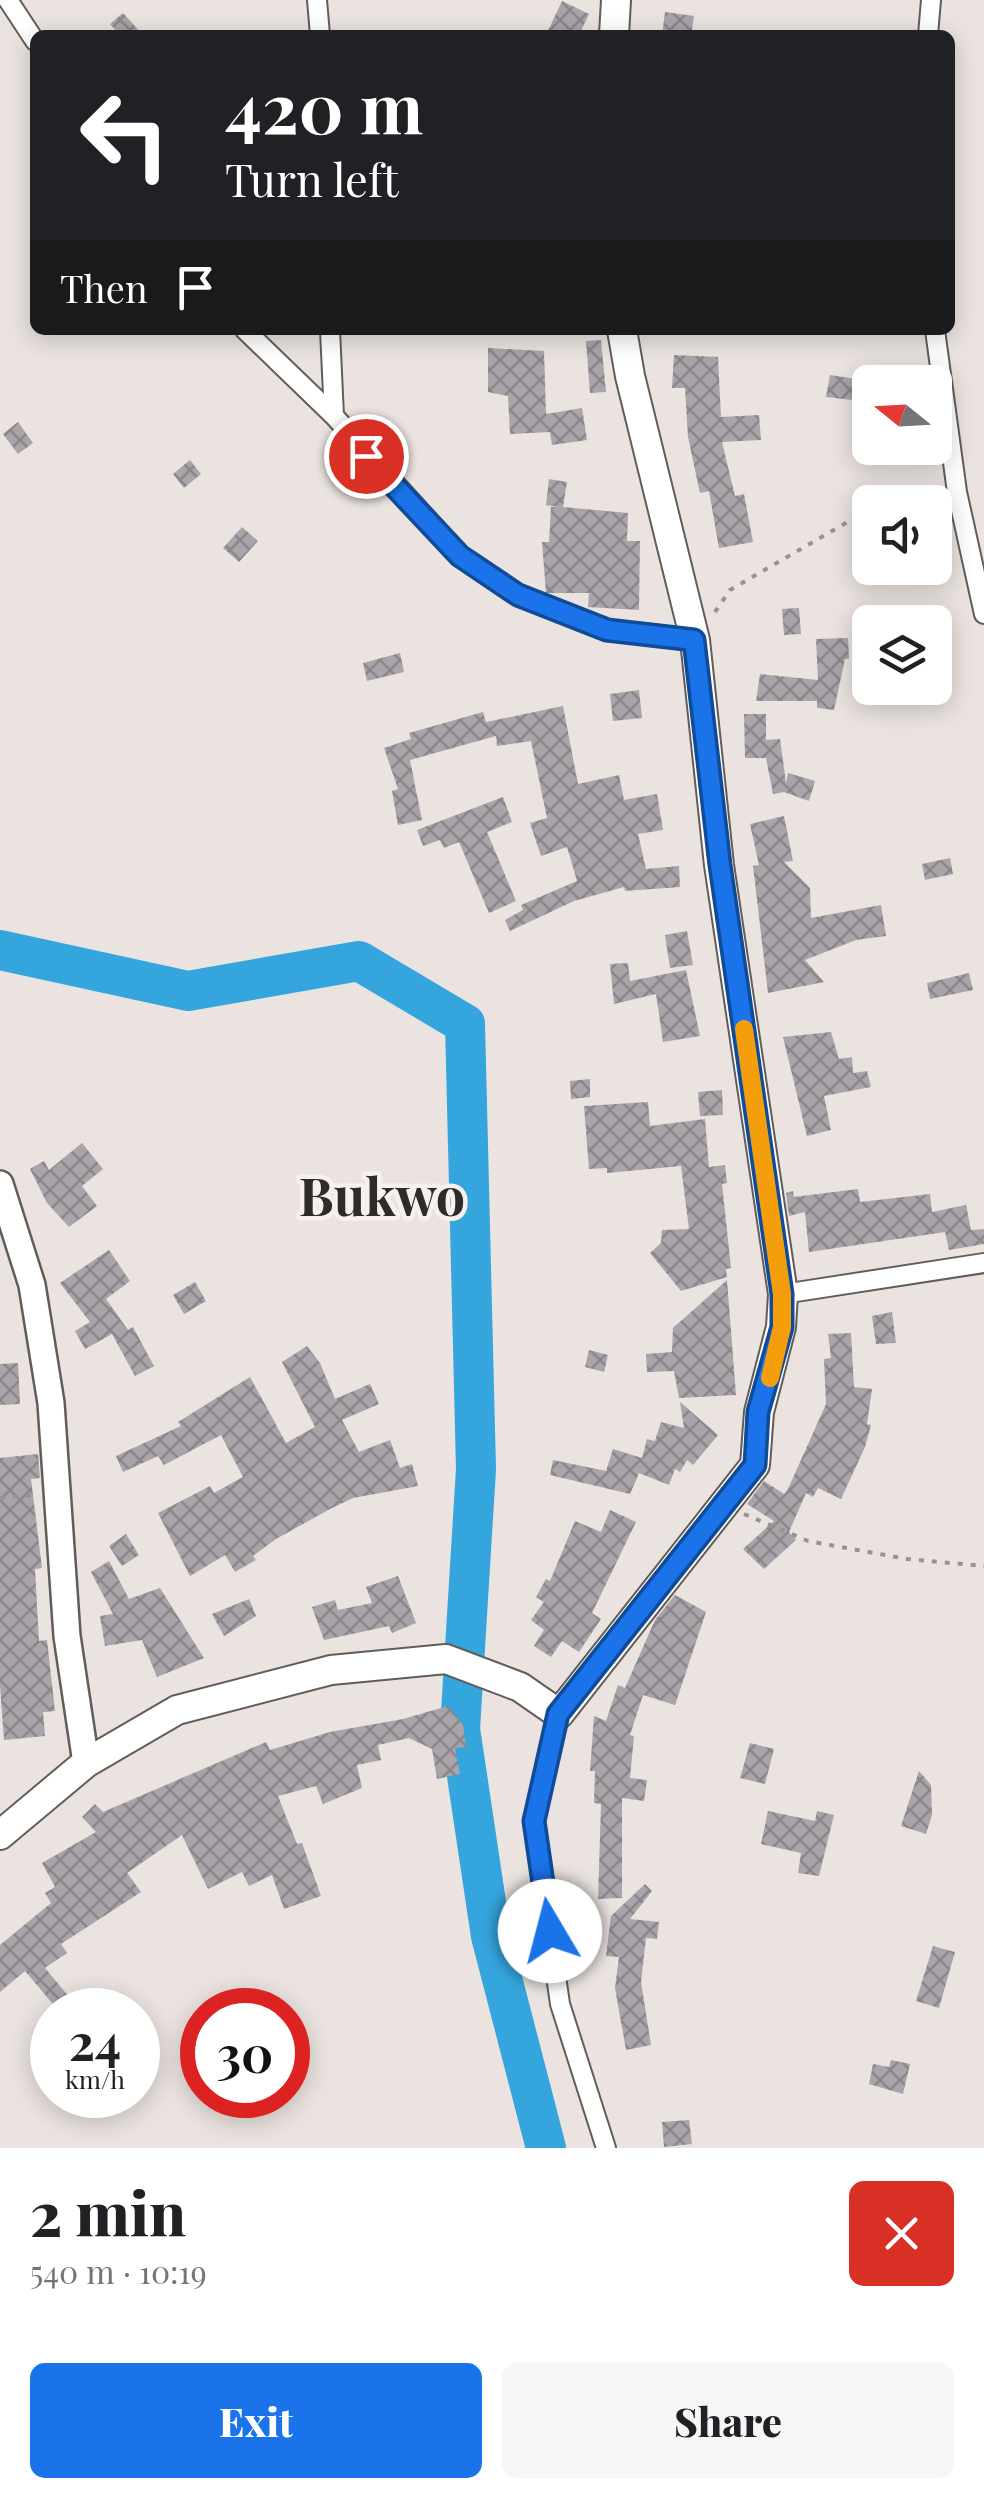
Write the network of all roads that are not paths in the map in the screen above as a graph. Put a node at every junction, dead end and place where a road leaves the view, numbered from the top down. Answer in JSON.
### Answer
{"nodes":[{"id":1,"x":8,"y":0,"type":"edge"},
{"id":2,"x":317,"y":0,"type":"edge"},
{"id":3,"x":616,"y":0,"type":"edge"},
{"id":4,"x":931,"y":0,"type":"edge"},
{"id":5,"x":320,"y":30,"type":"edge"},
{"id":6,"x":614,"y":30,"type":"edge"},
{"id":7,"x":928,"y":30,"type":"edge"},
{"id":8,"x":30,"y":33,"type":"edge"},
{"id":9,"x":251,"y":335,"type":"edge"},
{"id":10,"x":330,"y":335,"type":"edge"},
{"id":11,"x":623,"y":335,"type":"edge"},
{"id":12,"x":937,"y":335,"type":"edge"},
{"id":13,"x":334,"y":416,"type":"junction"},
{"id":14,"x":984,"y":614,"type":"edge"},
{"id":15,"x":694,"y":640,"type":"junction"},
{"id":16,"x":0,"y":1184,"type":"edge"},
{"id":17,"x":984,"y":1264,"type":"edge"},
{"id":18,"x":782,"y":1294,"type":"junction"},
{"id":19,"x":558,"y":1714,"type":"junction"},
{"id":20,"x":86,"y":1763,"type":"junction"},
{"id":21,"x":0,"y":1835,"type":"edge"},
{"id":22,"x":606,"y":2148,"type":"edge"}],
"edges":[{"from":1,"to":8,"type":"street"},
{"from":2,"to":5,"type":"street"},
{"from":3,"to":6,"type":"main road"},
{"from":4,"to":7,"type":"street"},
{"from":9,"to":13,"type":"street"},
{"from":10,"to":13,"type":"street"},
{"from":11,"to":15,"type":"main road"},
{"from":12,"to":14,"type":"street"},
{"from":13,"to":15,"type":"street"},
{"from":15,"to":18,"type":"main road"},
{"from":16,"to":20,"type":"main road"},
{"from":17,"to":18,"type":"street"},
{"from":18,"to":19,"type":"main road"},
{"from":19,"to":20,"type":"main road"},
{"from":19,"to":22,"type":"street"},
{"from":20,"to":21,"type":"main road"}]}
